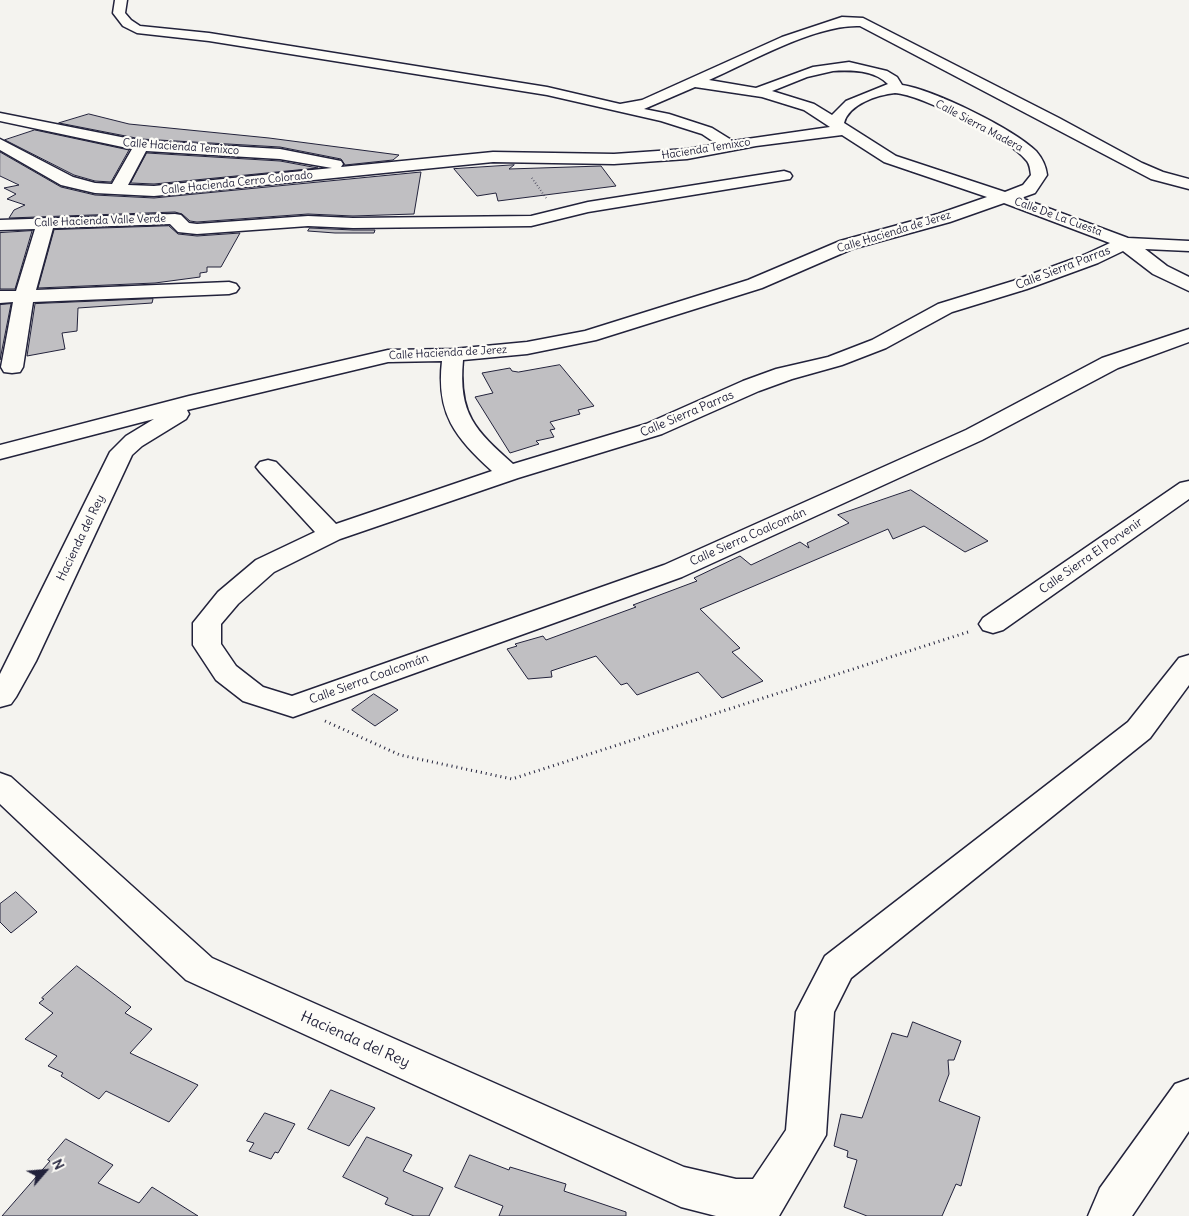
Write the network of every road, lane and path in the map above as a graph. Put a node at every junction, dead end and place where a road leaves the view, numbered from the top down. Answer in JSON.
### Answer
{"nodes":[{"id":1,"x":121,"y":0,"type":"edge"},
{"id":2,"x":766,"y":50,"type":"junction"},
{"id":3,"x":784,"y":55,"type":"dead end"},
{"id":4,"x":803,"y":61,"type":"dead end"},
{"id":5,"x":821,"y":68,"type":"junction"},
{"id":6,"x":692,"y":82,"type":"junction"},
{"id":7,"x":892,"y":88,"type":"junction"},
{"id":8,"x":758,"y":92,"type":"junction"},
{"id":9,"x":622,"y":107,"type":"junction"},
{"id":10,"x":0,"y":117,"type":"edge"},
{"id":11,"x":842,"y":126,"type":"junction"},
{"id":12,"x":0,"y":144,"type":"edge"},
{"id":13,"x":141,"y":146,"type":"junction"},
{"id":14,"x":731,"y":146,"type":"junction"},
{"id":15,"x":519,"y":159,"type":"junction"},
{"id":16,"x":363,"y":170,"type":"junction"},
{"id":17,"x":784,"y":176,"type":"dead end"},
{"id":18,"x":1189,"y":184,"type":"edge"},
{"id":19,"x":117,"y":190,"type":"junction"},
{"id":20,"x":1004,"y":197,"type":"junction"},
{"id":21,"x":557,"y":214,"type":"junction"},
{"id":22,"x":46,"y":223,"type":"junction"},
{"id":23,"x":0,"y":225,"type":"edge"},
{"id":24,"x":1125,"y":244,"type":"junction"},
{"id":25,"x":1189,"y":246,"type":"edge"},
{"id":26,"x":1189,"y":285,"type":"edge"},
{"id":27,"x":229,"y":288,"type":"dead end"},
{"id":28,"x":24,"y":296,"type":"junction"},
{"id":29,"x":0,"y":297,"type":"edge"},
{"id":30,"x":1189,"y":335,"type":"edge"},
{"id":31,"x":453,"y":355,"type":"junction"},
{"id":32,"x":12,"y":367,"type":"dead end"},
{"id":33,"x":189,"y":403,"type":"junction"},
{"id":34,"x":0,"y":452,"type":"edge"},
{"id":35,"x":268,"y":467,"type":"dead end"},
{"id":36,"x":509,"y":473,"type":"junction"},
{"id":37,"x":1189,"y":488,"type":"edge"},
{"id":38,"x":331,"y":534,"type":"junction"},
{"id":39,"x":992,"y":624,"type":"joint"},
{"id":40,"x":1189,"y":665,"type":"edge"},
{"id":41,"x":0,"y":697,"type":"edge"},
{"id":42,"x":293,"y":707,"type":"junction"},
{"id":43,"x":0,"y":786,"type":"edge"},
{"id":44,"x":1189,"y":1097,"type":"edge"},
{"id":45,"x":760,"y":1207,"type":"edge"},
{"id":46,"x":1110,"y":1216,"type":"edge"}],
"edges":[{"from":1,"to":9,"type":"street"},
{"from":2,"to":3,"type":"street"},
{"from":2,"to":6,"type":"street"},
{"from":2,"to":18,"type":"street"},
{"from":4,"to":5,"type":"street"},
{"from":5,"to":7,"type":"street"},
{"from":5,"to":8,"type":"street"},
{"from":6,"to":8,"type":"street"},
{"from":6,"to":9,"type":"street"},
{"from":7,"to":11,"type":"street"},
{"from":7,"to":20,"type":"street","name":"Calle Sierra Madera"},
{"from":8,"to":11,"type":"street"},
{"from":9,"to":14,"type":"street"},
{"from":10,"to":13,"type":"street","name":"Calle Hacienda Temixco"},
{"from":11,"to":14,"type":"street","name":"Hacienda Temixco"},
{"from":11,"to":20,"type":"street"},
{"from":12,"to":19,"type":"street","name":"Calle Hacienda Cerro Colorado"},
{"from":13,"to":16,"type":"street","name":"Calle Hacienda Temixco"},
{"from":13,"to":19,"type":"street"},
{"from":14,"to":15,"type":"street","name":"Hacienda Temixco"},
{"from":15,"to":16,"type":"street","name":"Hacienda Temixco"},
{"from":15,"to":21,"type":"path"},
{"from":16,"to":19,"type":"street","name":"Calle Hacienda Cerro Colorado"},
{"from":17,"to":21,"type":"street","name":"Calle Hacienda Valle Verde"},
{"from":20,"to":24,"type":"street","name":"Calle De La Cuesta"},
{"from":20,"to":31,"type":"street","name":"Calle Hacienda de Jerez"},
{"from":21,"to":22,"type":"street","name":"Calle Hacienda Valle Verde"},
{"from":22,"to":23,"type":"street","name":"Calle Hacienda Valle Verde"},
{"from":22,"to":28,"type":"street"},
{"from":24,"to":25,"type":"street"},
{"from":24,"to":26,"type":"street","name":"Calle De La Cuesta"},
{"from":24,"to":36,"type":"street","name":"Calle Sierra Parras"},
{"from":27,"to":28,"type":"street"},
{"from":28,"to":29,"type":"street"},
{"from":28,"to":32,"type":"street"},
{"from":30,"to":42,"type":"street","name":"Calle Sierra Coalcomán"},
{"from":31,"to":33,"type":"street","name":"Calle Hacienda de Jerez"},
{"from":31,"to":36,"type":"street"},
{"from":33,"to":34,"type":"street","name":"Calle Hacienda de Jerez"},
{"from":33,"to":41,"type":"street","name":"Hacienda del Rey"},
{"from":35,"to":38,"type":"street"},
{"from":36,"to":38,"type":"street","name":"Calle Sierra Parras"},
{"from":37,"to":39,"type":"street","name":"Calle Sierra El Porvenir"},
{"from":38,"to":42,"type":"street","name":"Calle Sierra Parras"},
{"from":39,"to":42,"type":"path"},
{"from":40,"to":45,"type":"street"},
{"from":43,"to":45,"type":"street","name":"Hacienda del Rey"},
{"from":44,"to":46,"type":"street"}]}
